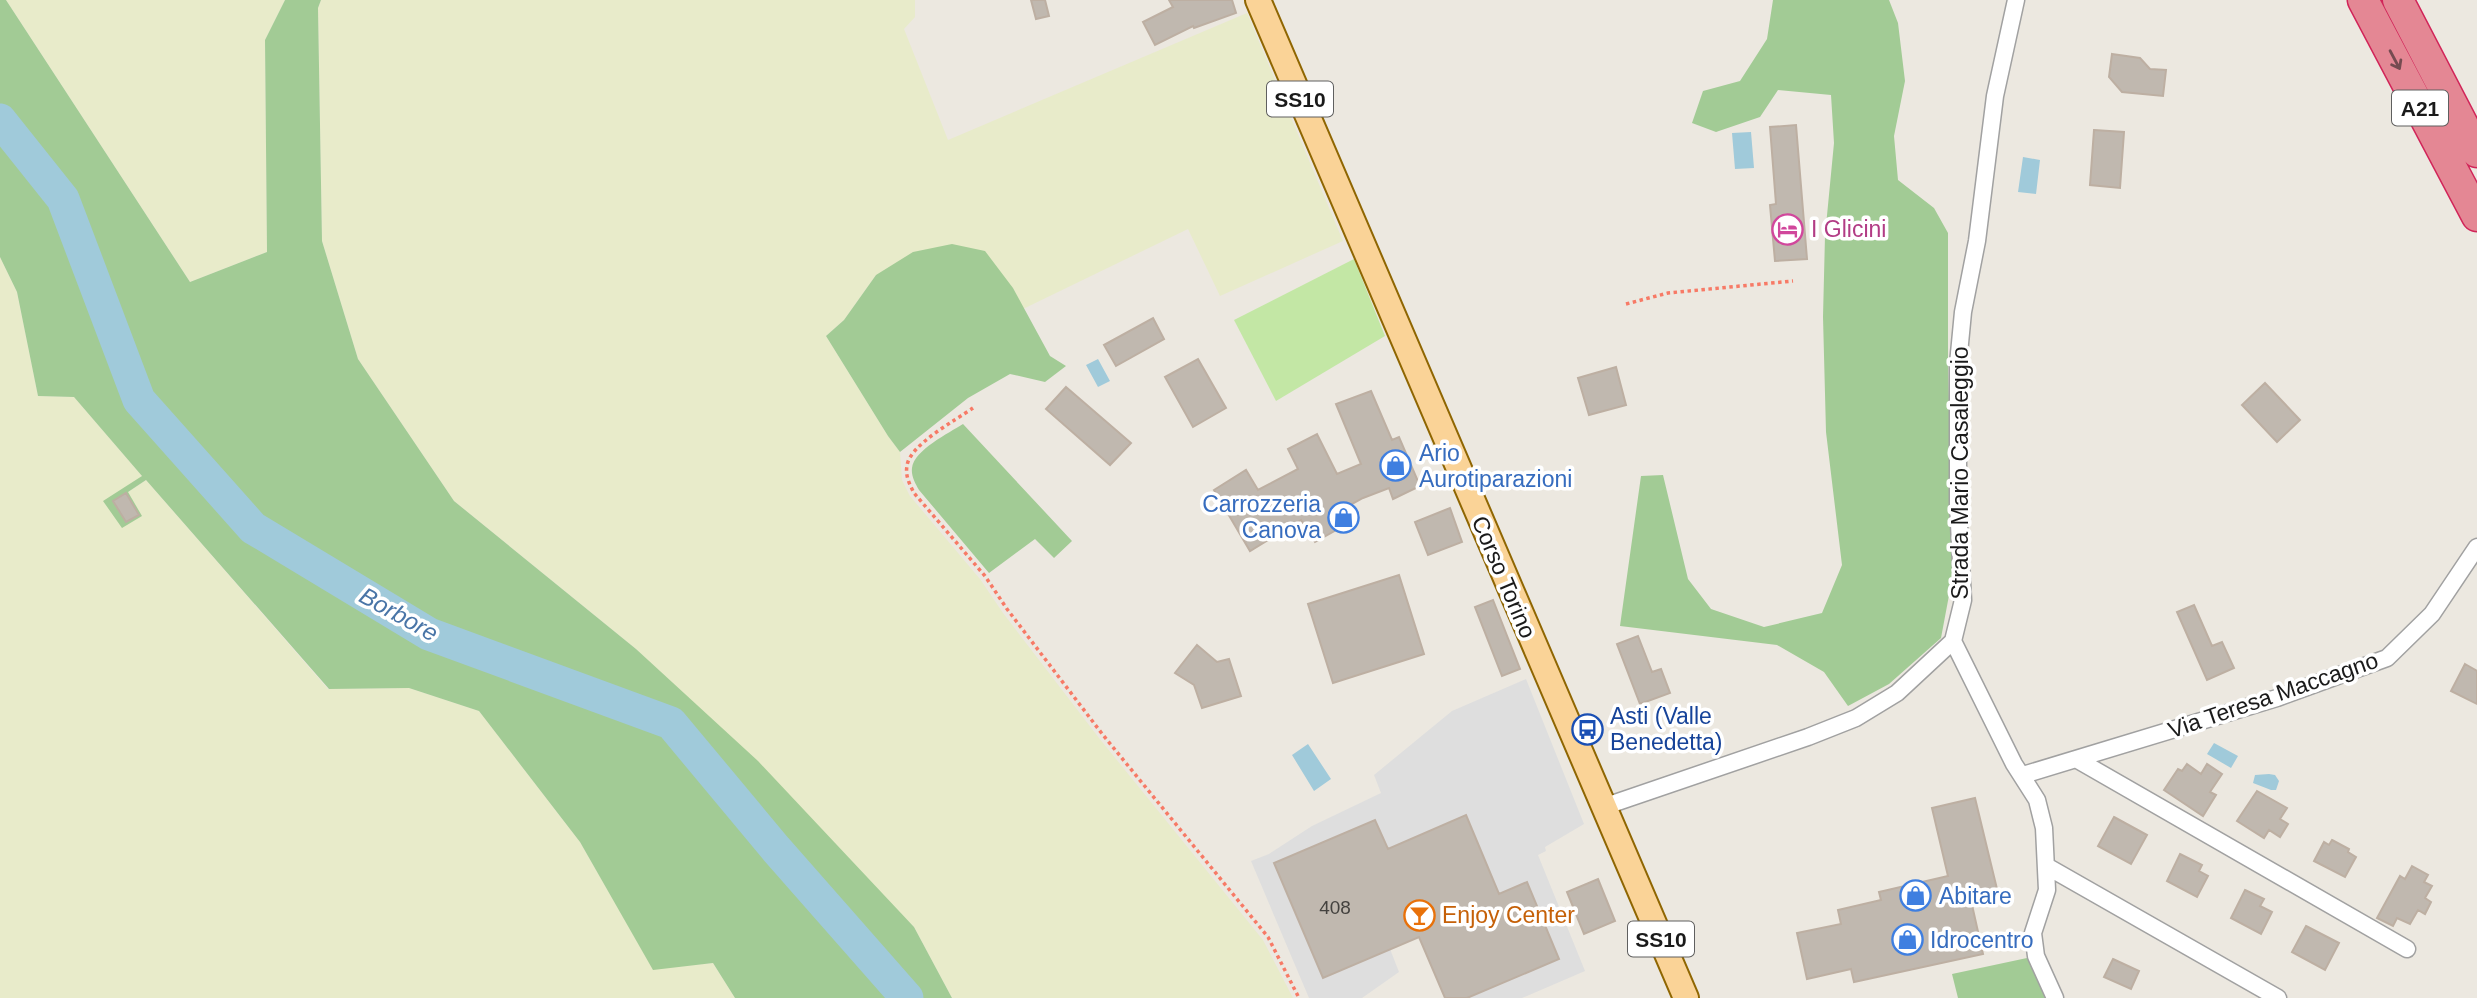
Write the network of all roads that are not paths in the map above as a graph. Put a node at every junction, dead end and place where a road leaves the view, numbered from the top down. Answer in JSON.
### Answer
{"nodes":[{"id":1,"x":1258,"y":0,"type":"edge"},
{"id":2,"x":2016,"y":0,"type":"edge"},
{"id":3,"x":2363,"y":0,"type":"edge"},
{"id":4,"x":2398,"y":0,"type":"edge"},
{"id":5,"x":2477,"y":152,"type":"edge"},
{"id":6,"x":2477,"y":216,"type":"edge"},
{"id":7,"x":2477,"y":547,"type":"edge"},
{"id":8,"x":1953,"y":641,"type":"junction"},
{"id":9,"x":2076,"y":759,"type":"junction"},
{"id":10,"x":2023,"y":775,"type":"junction"},
{"id":11,"x":1603,"y":807,"type":"junction"},
{"id":12,"x":2048,"y":867,"type":"junction"},
{"id":13,"x":2407,"y":949,"type":"dead end"},
{"id":14,"x":1686,"y":998,"type":"edge"},
{"id":15,"x":2055,"y":998,"type":"edge"},
{"id":16,"x":2278,"y":998,"type":"edge"}],
"edges":[{"from":1,"to":11,"type":"main road","name":"Corso Torino","number":"SS10"},
{"from":2,"to":8,"type":"street","name":"Strada Mario Casaleggio"},
{"from":3,"to":6,"type":"highway","number":"A21","one_way":true},
{"from":4,"to":5,"type":"highway","number":"A21"},
{"from":7,"to":9,"type":"street","name":"Via Teresa Maccagno"},
{"from":8,"to":10,"type":"street"},
{"from":8,"to":11,"type":"street"},
{"from":9,"to":10,"type":"street","name":"Via Teresa Maccagno"},
{"from":9,"to":13,"type":"street"},
{"from":10,"to":12,"type":"street"},
{"from":11,"to":14,"type":"main road","name":"Corso Torino","number":"SS10"},
{"from":12,"to":15,"type":"street"},
{"from":12,"to":16,"type":"street"}]}
